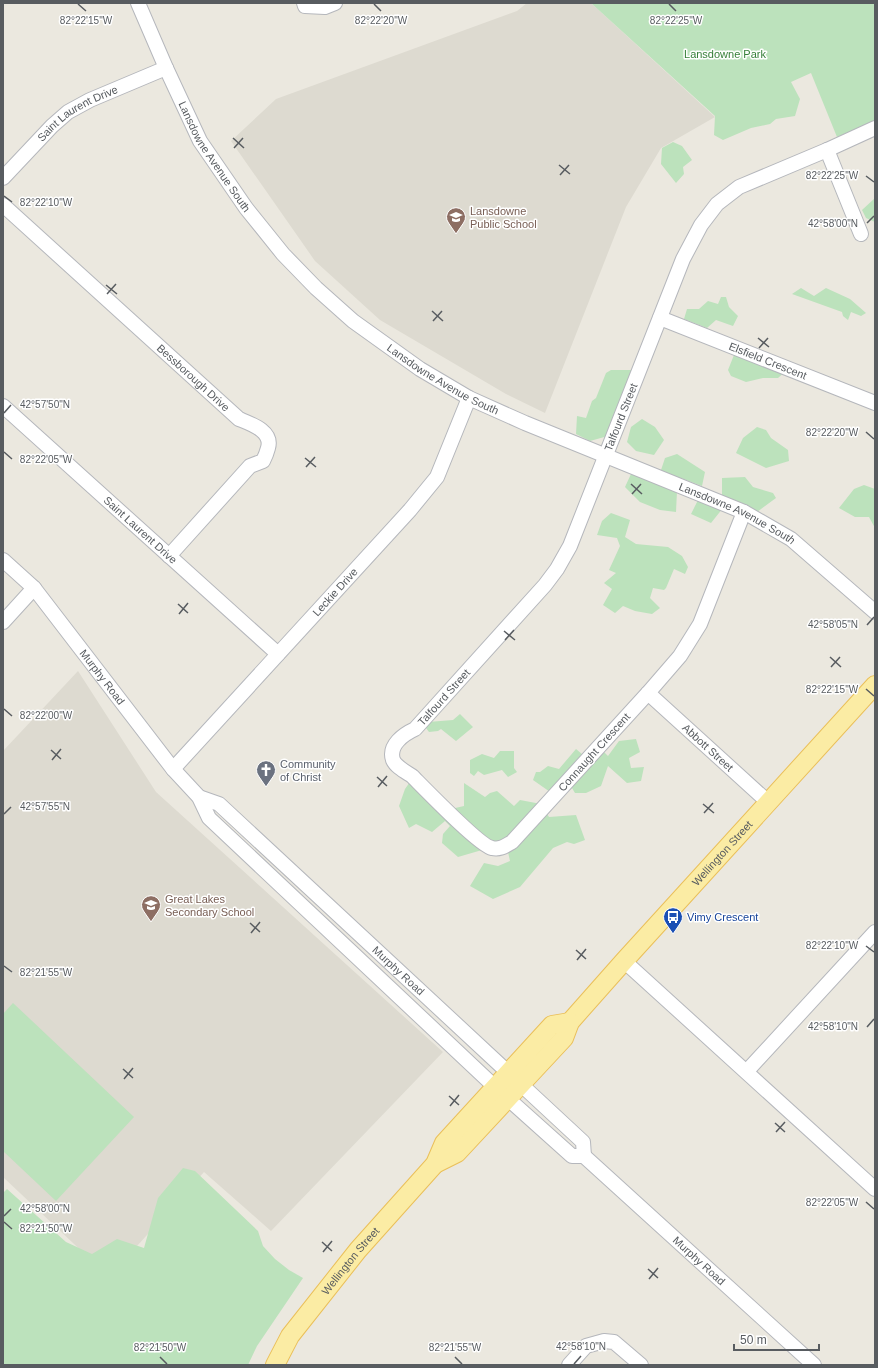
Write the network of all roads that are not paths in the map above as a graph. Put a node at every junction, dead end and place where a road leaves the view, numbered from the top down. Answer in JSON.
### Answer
{"nodes":[{"id":1,"x":138,"y":3,"type":"edge"},
{"id":2,"x":304,"y":3,"type":"edge"},
{"id":3,"x":335,"y":3,"type":"edge"},
{"id":4,"x":166,"y":68,"type":"junction"},
{"id":5,"x":875,"y":128,"type":"edge"},
{"id":6,"x":827,"y":150,"type":"junction"},
{"id":7,"x":3,"y":178,"type":"edge"},
{"id":8,"x":3,"y":205,"type":"edge"},
{"id":9,"x":861,"y":234,"type":"dead end"},
{"id":10,"x":660,"y":318,"type":"junction"},
{"id":11,"x":469,"y":398,"type":"junction"},
{"id":12,"x":875,"y":403,"type":"edge"},
{"id":13,"x":3,"y":406,"type":"edge"},
{"id":14,"x":607,"y":456,"type":"junction"},
{"id":15,"x":744,"y":512,"type":"junction"},
{"id":16,"x":169,"y":556,"type":"junction"},
{"id":17,"x":3,"y":560,"type":"edge"},
{"id":18,"x":34,"y":588,"type":"junction"},
{"id":19,"x":875,"y":612,"type":"edge"},
{"id":20,"x":3,"y":622,"type":"edge"},
{"id":21,"x":278,"y":654,"type":"junction"},
{"id":22,"x":875,"y":685,"type":"edge"},
{"id":23,"x":648,"y":693,"type":"junction"},
{"id":24,"x":392,"y":751,"type":"joint"},
{"id":25,"x":173,"y":769,"type":"junction"},
{"id":26,"x":198,"y":797,"type":"junction"},
{"id":27,"x":768,"y":802,"type":"junction"},
{"id":28,"x":875,"y":932,"type":"edge"},
{"id":29,"x":624,"y":961,"type":"junction"},
{"id":30,"x":570,"y":1022,"type":"junction"},
{"id":31,"x":508,"y":1072,"type":"junction"},
{"id":32,"x":746,"y":1072,"type":"junction"},
{"id":33,"x":521,"y":1084,"type":"junction"},
{"id":34,"x":495,"y":1087,"type":"junction"},
{"id":35,"x":508,"y":1099,"type":"junction"},
{"id":36,"x":584,"y":1156,"type":"junction"},
{"id":37,"x":435,"y":1164,"type":"junction"},
{"id":38,"x":875,"y":1189,"type":"edge"},
{"id":39,"x":275,"y":1365,"type":"edge"},
{"id":40,"x":569,"y":1365,"type":"edge"},
{"id":41,"x":641,"y":1365,"type":"edge"},
{"id":42,"x":814,"y":1365,"type":"edge"}],
"edges":[{"from":1,"to":4,"type":"street","name":"Lansdowne Avenue South"},
{"from":2,"to":3,"type":"street"},
{"from":4,"to":7,"type":"street","name":"Saint Laurent Drive"},
{"from":4,"to":11,"type":"street","name":"Lansdowne Avenue South"},
{"from":5,"to":6,"type":"street","name":"Talfourd Street"},
{"from":6,"to":9,"type":"street"},
{"from":6,"to":10,"type":"street","name":"Talfourd Street"},
{"from":8,"to":16,"type":"street","name":"Bessborough Drive"},
{"from":10,"to":12,"type":"street","name":"Elsfield Crescent"},
{"from":10,"to":14,"type":"street","name":"Talfourd Street"},
{"from":11,"to":14,"type":"street","name":"Lansdowne Avenue South"},
{"from":11,"to":21,"type":"street","name":"Leckie Drive"},
{"from":13,"to":16,"type":"street","name":"Saint Laurent Drive"},
{"from":14,"to":15,"type":"street","name":"Lansdowne Avenue South"},
{"from":14,"to":24,"type":"street","name":"Talfourd Street"},
{"from":15,"to":19,"type":"street","name":"Lansdowne Avenue South"},
{"from":15,"to":23,"type":"street","name":"Connaught Crescent"},
{"from":16,"to":21,"type":"street","name":"Saint Laurent Drive"},
{"from":17,"to":18,"type":"street","name":"Murphy Road"},
{"from":18,"to":20,"type":"street"},
{"from":18,"to":25,"type":"street","name":"Murphy Road"},
{"from":21,"to":25,"type":"street","name":"Leckie Drive"},
{"from":22,"to":27,"type":"main road","name":"Wellington Street"},
{"from":23,"to":24,"type":"street","name":"Connaught Crescent"},
{"from":23,"to":27,"type":"street","name":"Abbott Street"},
{"from":25,"to":26,"type":"street","name":"Murphy Road"},
{"from":26,"to":31,"type":"street","name":"Murphy Road"},
{"from":26,"to":34,"type":"street","name":"Murphy Road"},
{"from":27,"to":29,"type":"main road","name":"Wellington Street"},
{"from":28,"to":32,"type":"street"},
{"from":29,"to":30,"type":"main road","name":"Wellington Street"},
{"from":29,"to":32,"type":"street"},
{"from":30,"to":31,"type":"main road","name":"Wellington Street"},
{"from":30,"to":33,"type":"main road","name":"Wellington Street"},
{"from":31,"to":33,"type":"street","name":"Murphy Road"},
{"from":31,"to":34,"type":"main road","name":"Wellington Street"},
{"from":32,"to":38,"type":"street"},
{"from":33,"to":35,"type":"main road","name":"Wellington Street"},
{"from":33,"to":36,"type":"street","name":"Murphy Road"},
{"from":34,"to":35,"type":"street","name":"Murphy Road"},
{"from":34,"to":37,"type":"main road","name":"Wellington Street"},
{"from":35,"to":36,"type":"street","name":"Murphy Road"},
{"from":35,"to":37,"type":"main road","name":"Wellington Street"},
{"from":36,"to":42,"type":"street","name":"Murphy Road"},
{"from":37,"to":39,"type":"main road","name":"Wellington Street"},
{"from":40,"to":41,"type":"street"}]}
